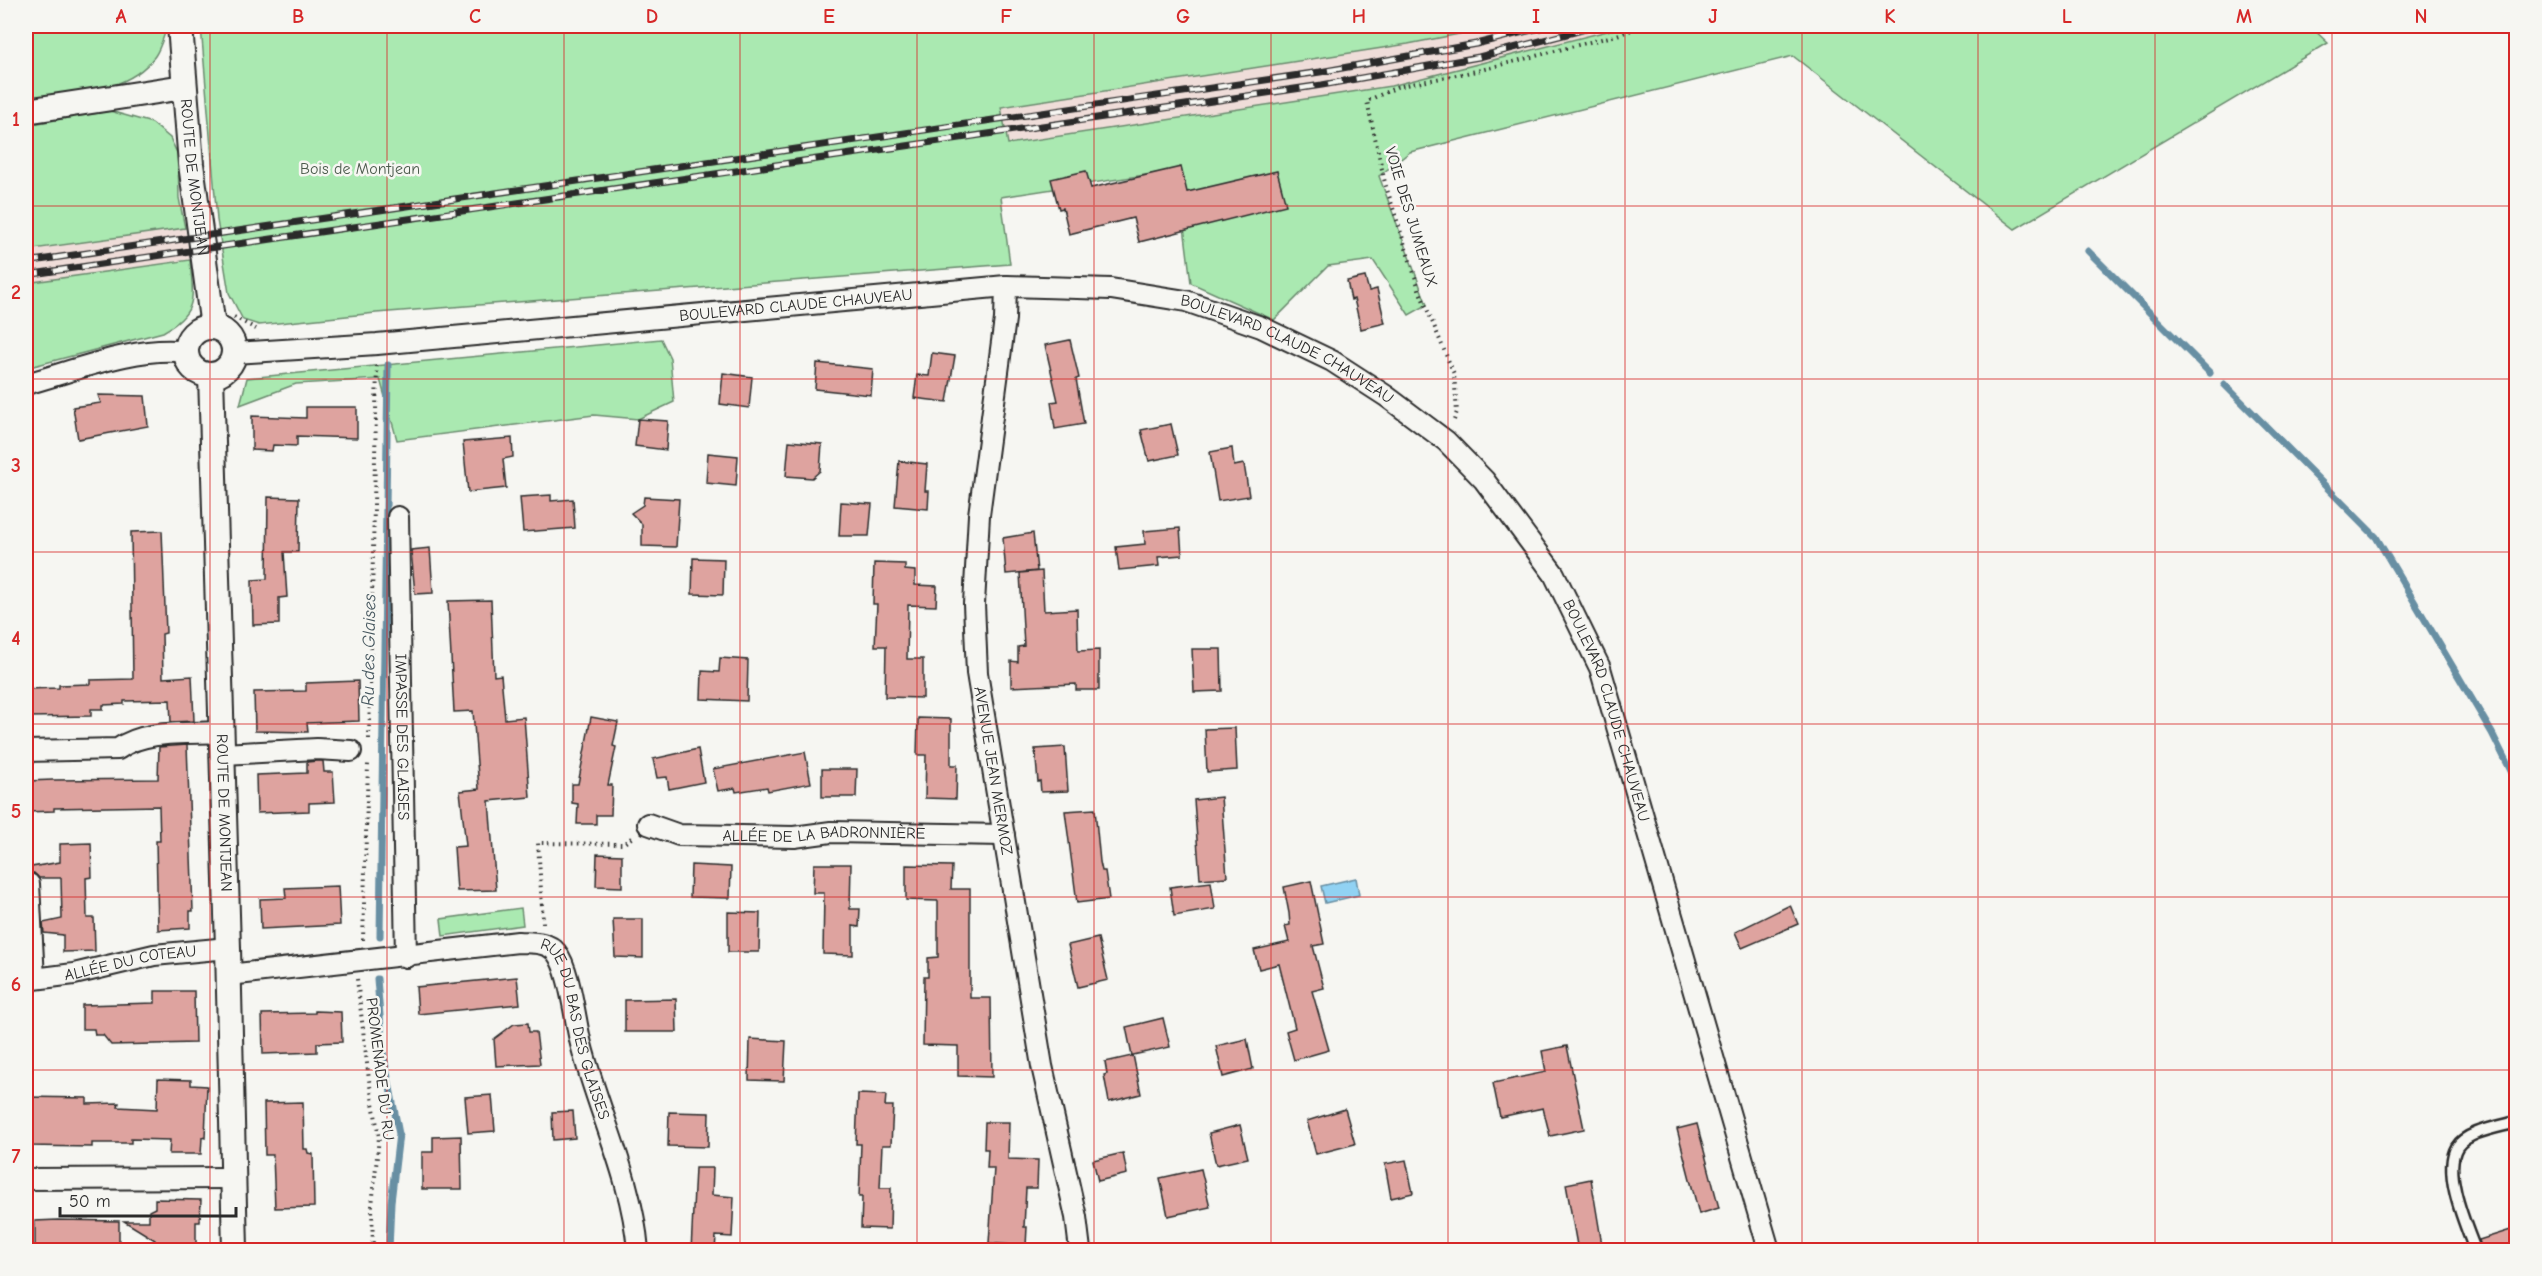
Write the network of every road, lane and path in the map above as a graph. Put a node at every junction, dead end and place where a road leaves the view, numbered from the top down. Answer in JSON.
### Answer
{"nodes":[{"id":1,"x":180,"y":26,"type":"edge"},
{"id":2,"x":1644,"y":26,"type":"edge"},
{"id":3,"x":184,"y":87,"type":"junction"},
{"id":4,"x":26,"y":111,"type":"edge"},
{"id":5,"x":1006,"y":286,"type":"junction"},
{"id":6,"x":213,"y":327,"type":"junction"},
{"id":7,"x":377,"y":344,"type":"junction"},
{"id":8,"x":186,"y":352,"type":"junction"},
{"id":9,"x":234,"y":353,"type":"junction"},
{"id":10,"x":211,"y":375,"type":"junction"},
{"id":11,"x":26,"y":384,"type":"edge"},
{"id":12,"x":1446,"y":441,"type":"junction"},
{"id":13,"x":398,"y":517,"type":"dead end"},
{"id":14,"x":222,"y":743,"type":"junction"},
{"id":15,"x":360,"y":750,"type":"joint"},
{"id":16,"x":26,"y":751,"type":"edge"},
{"id":17,"x":369,"y":761,"type":"dead end"},
{"id":18,"x":648,"y":824,"type":"joint"},
{"id":19,"x":1004,"y":835,"type":"junction"},
{"id":20,"x":29,"y":884,"type":"dead end"},
{"id":21,"x":545,"y":944,"type":"junction"},
{"id":22,"x":228,"y":948,"type":"junction"},
{"id":23,"x":406,"y":957,"type":"junction"},
{"id":24,"x":360,"y":962,"type":"junction"},
{"id":25,"x":229,"y":975,"type":"junction"},
{"id":26,"x":30,"y":979,"type":"edge"},
{"id":27,"x":2517,"y":1122,"type":"edge"},
{"id":28,"x":232,"y":1178,"type":"junction"},
{"id":29,"x":26,"y":1179,"type":"edge"},
{"id":30,"x":235,"y":1251,"type":"edge"},
{"id":31,"x":373,"y":1251,"type":"edge"},
{"id":32,"x":638,"y":1251,"type":"edge"},
{"id":33,"x":1080,"y":1251,"type":"edge"},
{"id":34,"x":1769,"y":1251,"type":"edge"},
{"id":35,"x":2475,"y":1251,"type":"edge"}],
"edges":[{"from":1,"to":3,"type":"street","name":"ROUTE DE MONTJEAN"},
{"from":2,"to":12,"type":"path","name":"VOIE DES JUMEAUX"},
{"from":3,"to":4,"type":"street"},
{"from":3,"to":6,"type":"street","name":"ROUTE DE MONTJEAN"},
{"from":5,"to":7,"type":"street","name":"BOULEVARD CLAUDE CHAUVEAU"},
{"from":5,"to":12,"type":"street","name":"BOULEVARD CLAUDE CHAUVEAU"},
{"from":5,"to":19,"type":"street","name":"AVENUE JEAN MERMOZ"},
{"from":6,"to":8,"type":"street"},
{"from":6,"to":9,"type":"street"},
{"from":7,"to":9,"type":"street","name":"BOULEVARD CLAUDE CHAUVEAU"},
{"from":7,"to":15,"type":"path"},
{"from":8,"to":10,"type":"street"},
{"from":8,"to":11,"type":"street"},
{"from":9,"to":10,"type":"street"},
{"from":10,"to":14,"type":"street","name":"ROUTE DE MONTJEAN"},
{"from":12,"to":34,"type":"street","name":"BOULEVARD CLAUDE CHAUVEAU"},
{"from":13,"to":23,"type":"street","name":"IMPASSE DES GLAISES"},
{"from":14,"to":15,"type":"street"},
{"from":14,"to":16,"type":"street"},
{"from":14,"to":22,"type":"street","name":"ROUTE DE MONTJEAN"},
{"from":17,"to":24,"type":"path","name":"PROMENADE DU RU"},
{"from":18,"to":19,"type":"street","name":"ALLÉE DE LA BADRONNIÈRE"},
{"from":18,"to":21,"type":"path"},
{"from":19,"to":33,"type":"street","name":"AVENUE JEAN MERMOZ"},
{"from":20,"to":26,"type":"street","name":"ALLÉE DU COTEAU"},
{"from":21,"to":23,"type":"street","name":"RUE DU BAS DES GLAISES"},
{"from":21,"to":32,"type":"street","name":"RUE DU BAS DES GLAISES"},
{"from":22,"to":25,"type":"street","name":"ROUTE DE MONTJEAN"},
{"from":22,"to":26,"type":"street","name":"ALLÉE DU COTEAU"},
{"from":23,"to":24,"type":"street","name":"RUE DU BAS DES GLAISES"},
{"from":24,"to":25,"type":"street","name":"RUE DU BAS DES GLAISES"},
{"from":24,"to":31,"type":"path","name":"PROMENADE DU RU"},
{"from":25,"to":28,"type":"street","name":"ROUTE DE MONTJEAN"},
{"from":27,"to":35,"type":"lane"},
{"from":28,"to":29,"type":"street"},
{"from":28,"to":30,"type":"street","name":"ROUTE DE MONTJEAN"}]}
